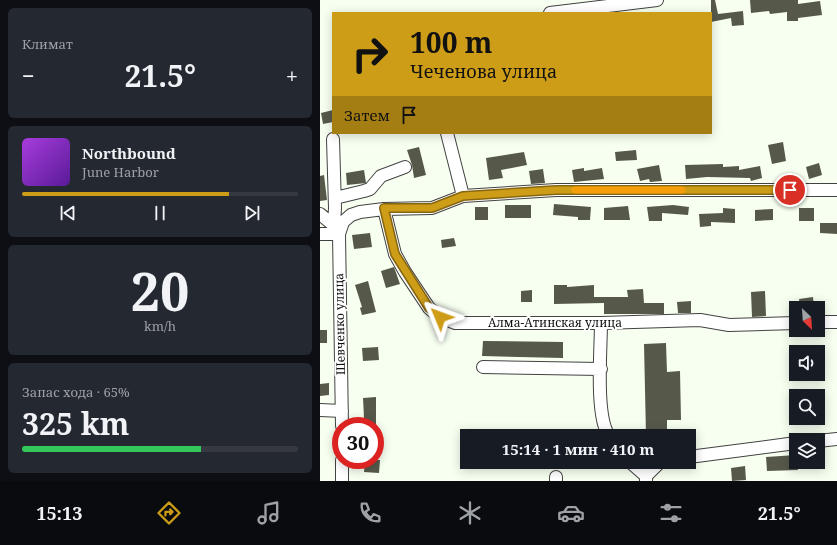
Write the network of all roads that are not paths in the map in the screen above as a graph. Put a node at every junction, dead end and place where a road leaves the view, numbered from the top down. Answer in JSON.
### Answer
{"nodes":[{"id":1,"x":657,"y":0,"type":"edge"},
{"id":2,"x":558,"y":12,"type":"edge"},
{"id":3,"x":447,"y":134,"type":"edge"},
{"id":4,"x":332,"y":139,"type":"dead end"},
{"id":5,"x":405,"y":167,"type":"dead end"},
{"id":6,"x":837,"y":190,"type":"edge"},
{"id":7,"x":463,"y":196,"type":"junction"},
{"id":8,"x":335,"y":198,"type":"junction"},
{"id":9,"x":384,"y":208,"type":"junction"},
{"id":10,"x":320,"y":214,"type":"edge"},
{"id":11,"x":339,"y":228,"type":"junction"},
{"id":12,"x":320,"y":234,"type":"edge"},
{"id":13,"x":825,"y":322,"type":"edge"},
{"id":14,"x":837,"y":322,"type":"edge"},
{"id":15,"x":601,"y":323,"type":"junction"},
{"id":16,"x":789,"y":323,"type":"edge"},
{"id":17,"x":483,"y":367,"type":"dead end"},
{"id":18,"x":601,"y":370,"type":"junction"},
{"id":19,"x":320,"y":410,"type":"edge"},
{"id":20,"x":342,"y":411,"type":"junction"},
{"id":21,"x":342,"y":417,"type":"edge"},
{"id":22,"x":605,"y":429,"type":"edge"},
{"id":23,"x":837,"y":439,"type":"edge"},
{"id":24,"x":825,"y":440,"type":"edge"},
{"id":25,"x":789,"y":443,"type":"edge"},
{"id":26,"x":696,"y":456,"type":"edge"},
{"id":27,"x":342,"y":469,"type":"edge"},
{"id":28,"x":637,"y":469,"type":"edge"},
{"id":29,"x":654,"y":469,"type":"edge"},
{"id":30,"x":646,"y":479,"type":"edge"},
{"id":31,"x":342,"y":481,"type":"edge"}],
"edges":[{"from":1,"to":2,"type":"street"},
{"from":3,"to":7,"type":"street"},
{"from":4,"to":8,"type":"street","name":"Шевченко улица"},
{"from":5,"to":8,"type":"street"},
{"from":6,"to":7,"type":"street"},
{"from":7,"to":9,"type":"street"},
{"from":8,"to":11,"type":"street","name":"Шевченко улица"},
{"from":9,"to":11,"type":"street"},
{"from":9,"to":15,"type":"street","name":"Алма-Атинская улица"},
{"from":10,"to":11,"type":"street"},
{"from":11,"to":12,"type":"street"},
{"from":11,"to":20,"type":"street","name":"Шевченко улица"},
{"from":13,"to":14,"type":"street"},
{"from":15,"to":16,"type":"street","name":"Алма-Атинская улица"},
{"from":15,"to":18,"type":"street"},
{"from":17,"to":18,"type":"street"},
{"from":18,"to":22,"type":"street"},
{"from":19,"to":20,"type":"street"},
{"from":20,"to":21,"type":"street","name":"Шевченко улица"},
{"from":23,"to":24,"type":"street"},
{"from":25,"to":26,"type":"street"},
{"from":27,"to":31,"type":"street"},
{"from":28,"to":30,"type":"street"},
{"from":29,"to":30,"type":"street"}]}
